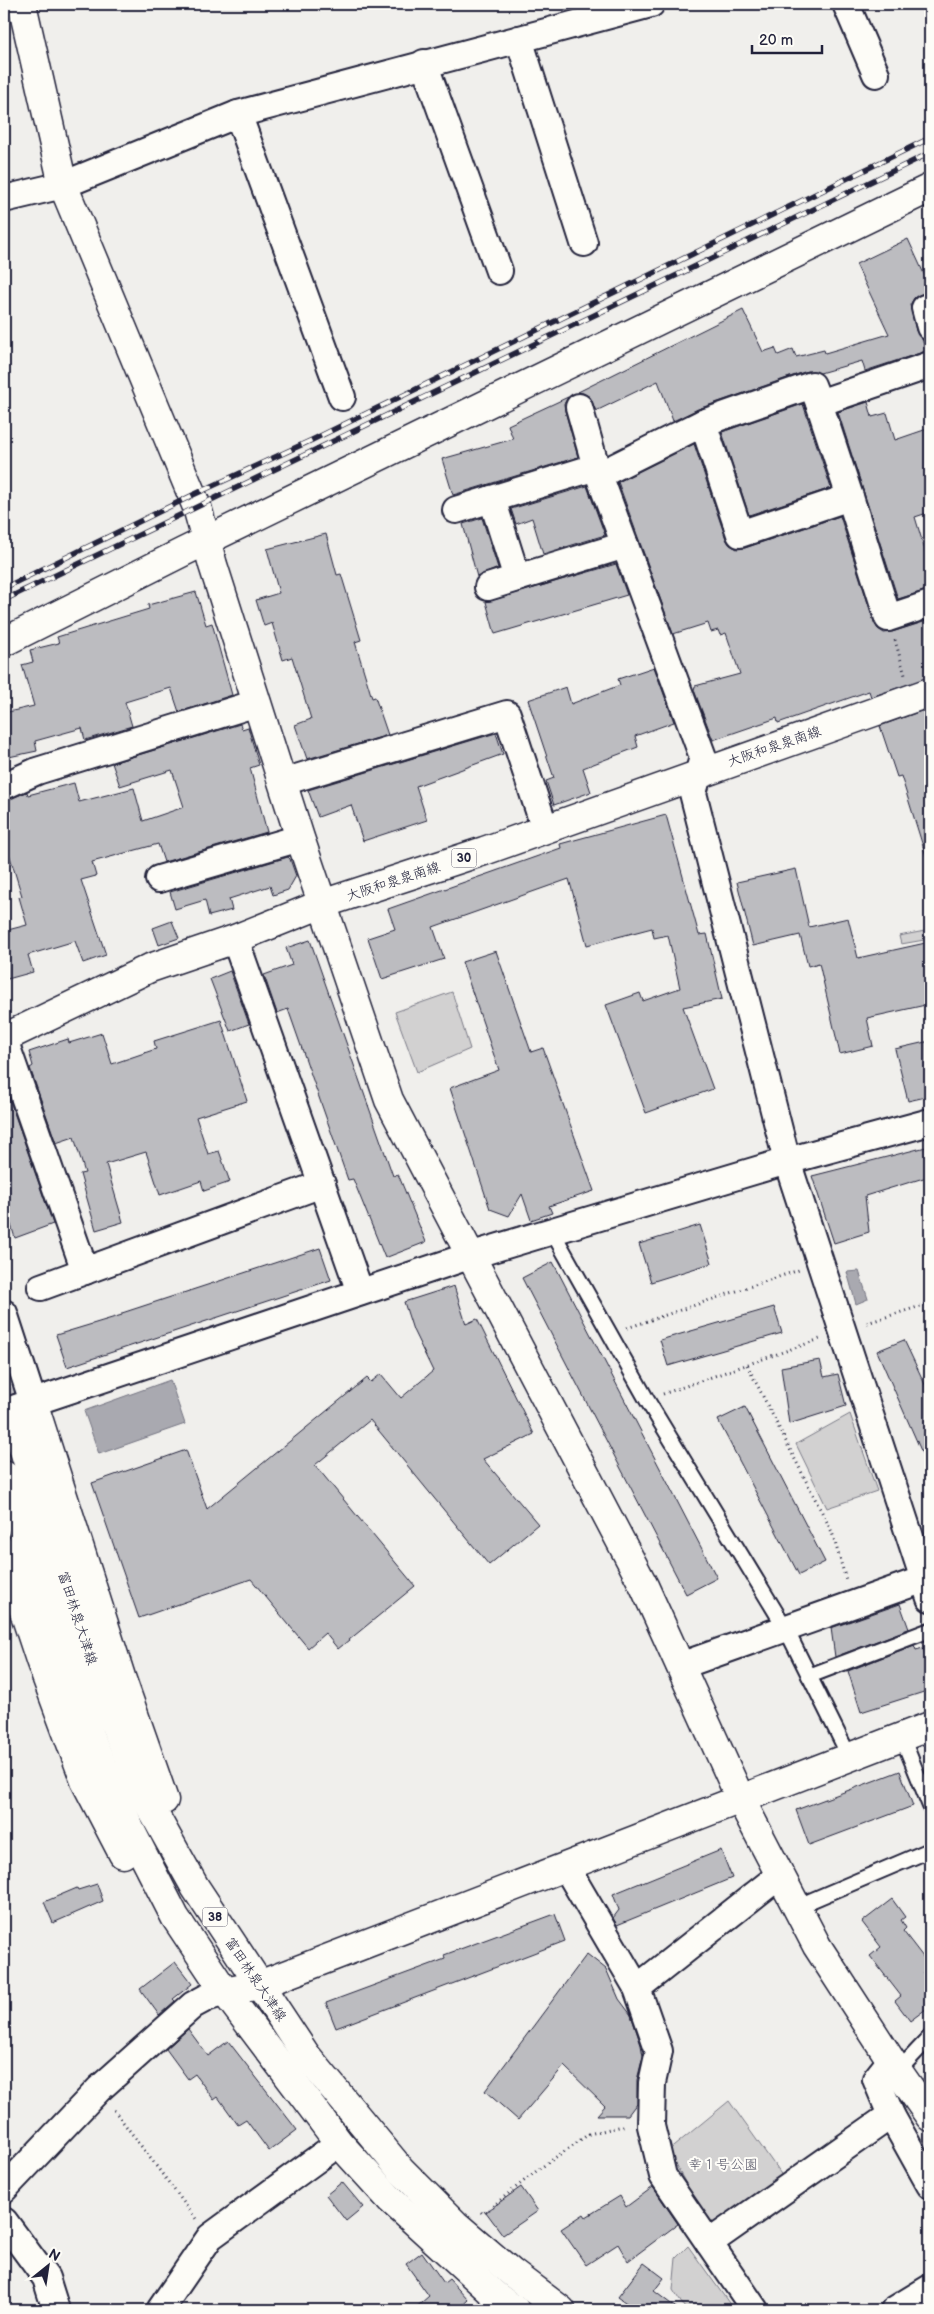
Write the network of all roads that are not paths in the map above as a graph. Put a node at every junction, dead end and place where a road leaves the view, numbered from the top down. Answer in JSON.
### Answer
{"nodes":[{"id":1,"x":22,"y":4,"type":"edge"},
{"id":2,"x":846,"y":4,"type":"edge"},
{"id":3,"x":637,"y":6,"type":"edge"},
{"id":4,"x":519,"y":39,"type":"junction"},
{"id":5,"x":424,"y":63,"type":"junction"},
{"id":6,"x":876,"y":74,"type":"dead end"},
{"id":7,"x":238,"y":114,"type":"junction"},
{"id":8,"x":63,"y":186,"type":"junction"},
{"id":9,"x":930,"y":188,"type":"edge"},
{"id":10,"x":4,"y":199,"type":"edge"},
{"id":11,"x":584,"y":243,"type":"dead end"},
{"id":12,"x":499,"y":271,"type":"dead end"},
{"id":13,"x":930,"y":366,"type":"edge"},
{"id":14,"x":342,"y":397,"type":"dead end"},
{"id":15,"x":819,"y":403,"type":"junction"},
{"id":16,"x":579,"y":407,"type":"dead end"},
{"id":17,"x":703,"y":423,"type":"junction"},
{"id":18,"x":598,"y":471,"type":"junction"},
{"id":19,"x":850,"y":497,"type":"junction"},
{"id":20,"x":492,"y":499,"type":"junction"},
{"id":21,"x":456,"y":510,"type":"dead end"},
{"id":22,"x":207,"y":541,"type":"junction"},
{"id":23,"x":625,"y":545,"type":"junction"},
{"id":24,"x":517,"y":578,"type":"junction"},
{"id":25,"x":488,"y":587,"type":"dead end"},
{"id":26,"x":930,"y":604,"type":"edge"},
{"id":27,"x":4,"y":642,"type":"edge"},
{"id":28,"x":930,"y":692,"type":"edge"},
{"id":29,"x":257,"y":703,"type":"junction"},
{"id":30,"x":699,"y":773,"type":"junction"},
{"id":31,"x":283,"y":782,"type":"junction"},
{"id":32,"x":4,"y":786,"type":"edge"},
{"id":33,"x":545,"y":829,"type":"junction"},
{"id":34,"x":300,"y":838,"type":"junction"},
{"id":35,"x":159,"y":879,"type":"dead end"},
{"id":36,"x":322,"y":904,"type":"junction"},
{"id":37,"x":235,"y":939,"type":"junction"},
{"id":38,"x":4,"y":1038,"type":"edge"},
{"id":39,"x":930,"y":1122,"type":"edge"},
{"id":40,"x":788,"y":1161,"type":"junction"},
{"id":41,"x":322,"y":1184,"type":"junction"},
{"id":42,"x":552,"y":1231,"type":"junction"},
{"id":43,"x":469,"y":1256,"type":"junction"},
{"id":44,"x":85,"y":1271,"type":"junction"},
{"id":45,"x":40,"y":1287,"type":"dead end"},
{"id":46,"x":360,"y":1292,"type":"junction"},
{"id":47,"x":4,"y":1313,"type":"edge"},
{"id":48,"x":33,"y":1402,"type":"junction"},
{"id":49,"x":10,"y":1420,"type":"edge"},
{"id":50,"x":4,"y":1475,"type":"edge"},
{"id":51,"x":4,"y":1551,"type":"edge"},
{"id":52,"x":928,"y":1585,"type":"edge"},
{"id":53,"x":786,"y":1629,"type":"junction"},
{"id":54,"x":930,"y":1630,"type":"edge"},
{"id":55,"x":680,"y":1666,"type":"junction"},
{"id":56,"x":809,"y":1676,"type":"junction"},
{"id":57,"x":930,"y":1726,"type":"edge"},
{"id":58,"x":902,"y":1737,"type":"junction"},
{"id":59,"x":850,"y":1758,"type":"junction"},
{"id":60,"x":742,"y":1800,"type":"junction"},
{"id":61,"x":930,"y":1806,"type":"edge"},
{"id":62,"x":930,"y":1850,"type":"edge"},
{"id":63,"x":566,"y":1867,"type":"junction"},
{"id":64,"x":780,"y":1875,"type":"junction"},
{"id":65,"x":195,"y":1887,"type":"junction"},
{"id":66,"x":796,"y":1907,"type":"junction"},
{"id":67,"x":175,"y":1917,"type":"junction"},
{"id":68,"x":259,"y":1985,"type":"junction"},
{"id":69,"x":638,"y":1988,"type":"junction"},
{"id":70,"x":225,"y":1992,"type":"junction"},
{"id":71,"x":930,"y":2037,"type":"edge"},
{"id":72,"x":894,"y":2066,"type":"junction"},
{"id":73,"x":891,"y":2116,"type":"junction"},
{"id":74,"x":930,"y":2116,"type":"edge"},
{"id":75,"x":339,"y":2143,"type":"junction"},
{"id":76,"x":930,"y":2186,"type":"edge"},
{"id":77,"x":4,"y":2189,"type":"edge"},
{"id":78,"x":4,"y":2221,"type":"edge"},
{"id":79,"x":709,"y":2243,"type":"junction"},
{"id":80,"x":930,"y":2288,"type":"edge"},
{"id":81,"x":56,"y":2310,"type":"edge"},
{"id":82,"x":160,"y":2310,"type":"edge"},
{"id":83,"x":515,"y":2310,"type":"edge"},
{"id":84,"x":561,"y":2310,"type":"edge"},
{"id":85,"x":755,"y":2310,"type":"edge"},
{"id":86,"x":894,"y":2310,"type":"edge"}],
"edges":[{"from":1,"to":8,"type":"street"},
{"from":2,"to":6,"type":"street"},
{"from":3,"to":4,"type":"street"},
{"from":4,"to":5,"type":"street"},
{"from":4,"to":11,"type":"street"},
{"from":5,"to":7,"type":"street"},
{"from":5,"to":12,"type":"street"},
{"from":7,"to":8,"type":"street"},
{"from":7,"to":14,"type":"street"},
{"from":8,"to":10,"type":"street"},
{"from":8,"to":22,"type":"street"},
{"from":9,"to":22,"type":"street"},
{"from":13,"to":15,"type":"street"},
{"from":15,"to":17,"type":"street"},
{"from":15,"to":19,"type":"street"},
{"from":16,"to":18,"type":"street"},
{"from":17,"to":18,"type":"street"},
{"from":17,"to":19,"type":"street"},
{"from":18,"to":20,"type":"street"},
{"from":18,"to":23,"type":"street"},
{"from":19,"to":26,"type":"street"},
{"from":20,"to":21,"type":"street"},
{"from":20,"to":24,"type":"street"},
{"from":22,"to":27,"type":"street"},
{"from":22,"to":29,"type":"street"},
{"from":23,"to":24,"type":"street"},
{"from":23,"to":30,"type":"street"},
{"from":24,"to":25,"type":"street"},
{"from":28,"to":30,"type":"street","name":"大阪和泉泉南線","number":"30"},
{"from":29,"to":31,"type":"street"},
{"from":29,"to":32,"type":"street"},
{"from":30,"to":33,"type":"street","name":"大阪和泉泉南線","number":"30"},
{"from":30,"to":40,"type":"street"},
{"from":31,"to":33,"type":"street"},
{"from":31,"to":34,"type":"street"},
{"from":33,"to":36,"type":"street","name":"大阪和泉泉南線","number":"30"},
{"from":34,"to":35,"type":"street"},
{"from":34,"to":36,"type":"street"},
{"from":36,"to":37,"type":"street","name":"大阪和泉泉南線","number":"30"},
{"from":36,"to":43,"type":"street"},
{"from":37,"to":38,"type":"street","name":"大阪和泉泉南線","number":"30"},
{"from":37,"to":41,"type":"street"},
{"from":38,"to":44,"type":"street"},
{"from":39,"to":40,"type":"street"},
{"from":40,"to":42,"type":"street"},
{"from":40,"to":52,"type":"street"},
{"from":41,"to":44,"type":"street"},
{"from":41,"to":46,"type":"street"},
{"from":42,"to":43,"type":"street"},
{"from":42,"to":53,"type":"lane"},
{"from":43,"to":46,"type":"street"},
{"from":43,"to":55,"type":"street"},
{"from":44,"to":45,"type":"street"},
{"from":46,"to":48,"type":"street"},
{"from":47,"to":48,"type":"street"},
{"from":48,"to":49,"type":"street"},
{"from":48,"to":65,"type":"street"},
{"from":49,"to":65,"type":"street","name":"富田林泉大津線","number":"38"},
{"from":50,"to":67,"type":"street","name":"富田林泉大津線","number":"38"},
{"from":51,"to":67,"type":"street"},
{"from":52,"to":53,"type":"street"},
{"from":53,"to":55,"type":"street"},
{"from":53,"to":56,"type":"lane"},
{"from":54,"to":56,"type":"lane"},
{"from":55,"to":60,"type":"street"},
{"from":56,"to":59,"type":"lane"},
{"from":57,"to":58,"type":"street"},
{"from":58,"to":59,"type":"street"},
{"from":58,"to":61,"type":"lane"},
{"from":59,"to":60,"type":"street"},
{"from":60,"to":63,"type":"street"},
{"from":60,"to":64,"type":"street"},
{"from":62,"to":66,"type":"lane"},
{"from":63,"to":68,"type":"street"},
{"from":63,"to":69,"type":"street"},
{"from":64,"to":66,"type":"street"},
{"from":64,"to":69,"type":"street"},
{"from":65,"to":68,"type":"street","name":"富田林泉大津線","number":"38"},
{"from":66,"to":72,"type":"street"},
{"from":67,"to":70,"type":"street","name":"富田林泉大津線","number":"38"},
{"from":68,"to":70,"type":"street"},
{"from":68,"to":84,"type":"street","name":"富田林泉大津線","number":"38"},
{"from":69,"to":79,"type":"street"},
{"from":70,"to":75,"type":"street","name":"富田林泉大津線","number":"38"},
{"from":70,"to":77,"type":"street"},
{"from":71,"to":72,"type":"lane"},
{"from":72,"to":73,"type":"street"},
{"from":72,"to":74,"type":"street"},
{"from":73,"to":76,"type":"street"},
{"from":73,"to":79,"type":"street"},
{"from":75,"to":82,"type":"street"},
{"from":75,"to":83,"type":"street","name":"富田林泉大津線","number":"38"},
{"from":78,"to":81,"type":"street"},
{"from":79,"to":85,"type":"street"},
{"from":80,"to":86,"type":"street"}]}
